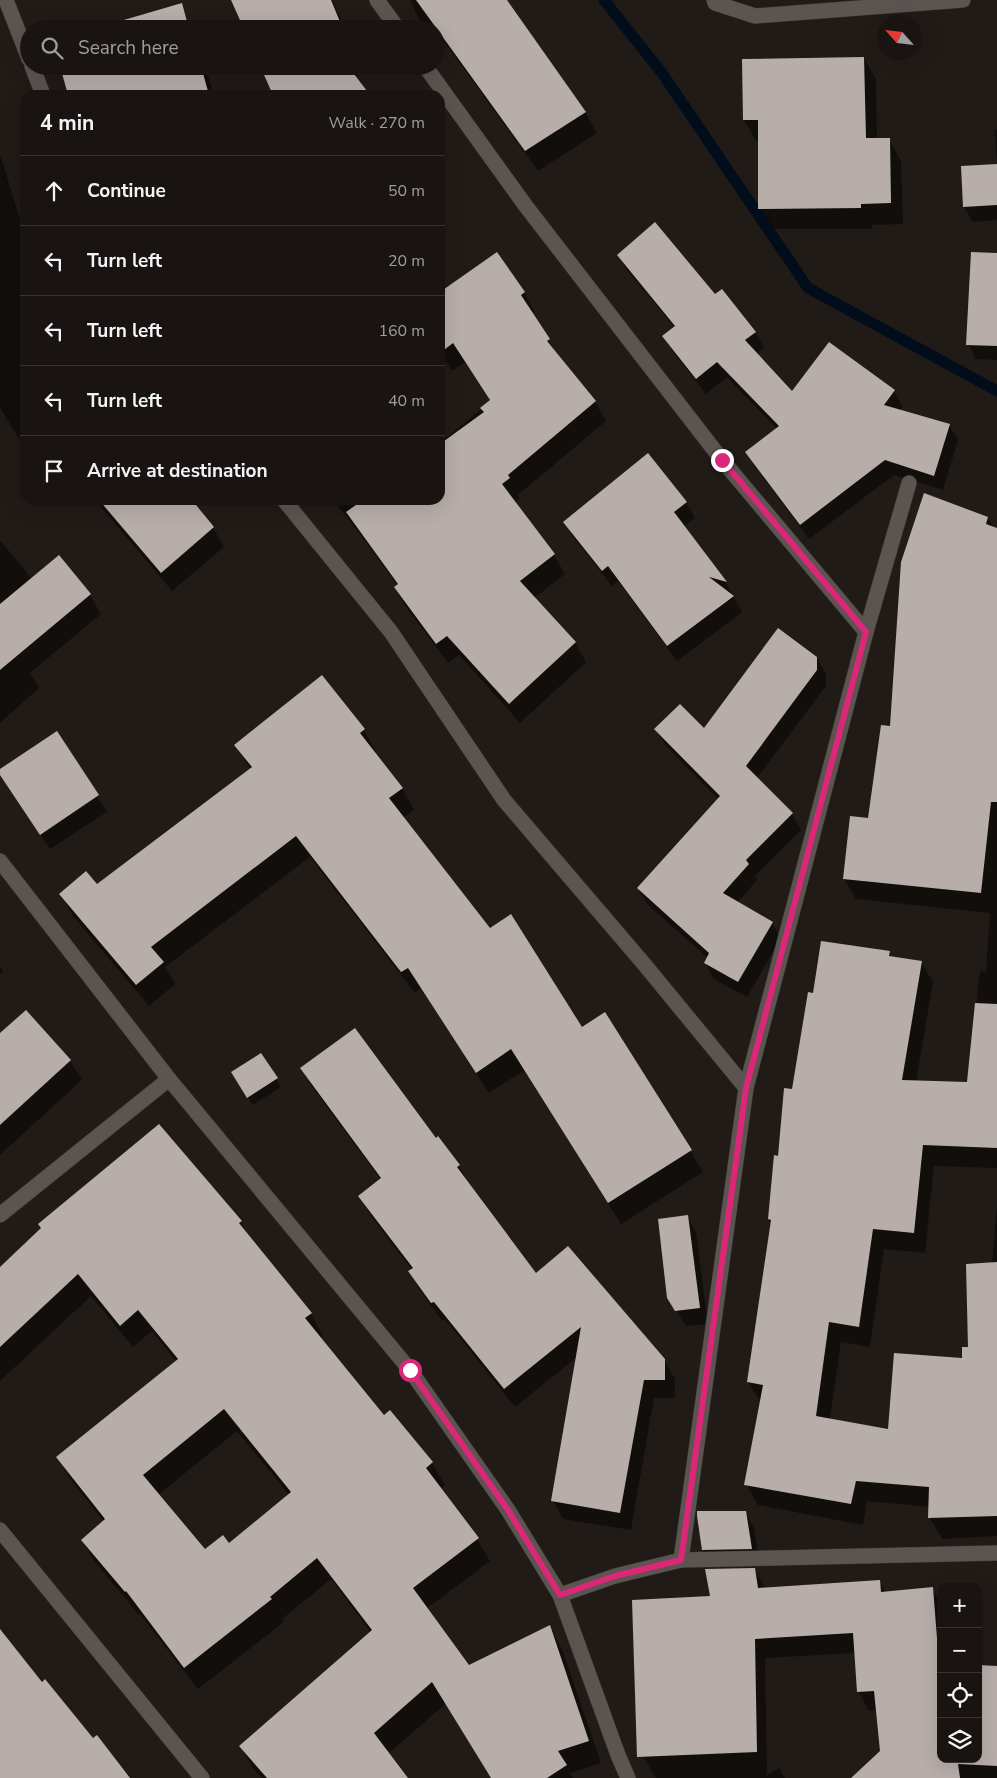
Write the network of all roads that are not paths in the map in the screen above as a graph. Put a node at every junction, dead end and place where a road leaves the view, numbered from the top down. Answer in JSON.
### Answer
{"nodes":[{"id":1,"x":6,"y":0,"type":"edge"},
{"id":2,"x":377,"y":0,"type":"edge"},
{"id":3,"x":714,"y":0,"type":"edge"},
{"id":4,"x":963,"y":0,"type":"edge"},
{"id":5,"x":391,"y":20,"type":"edge"},
{"id":6,"x":20,"y":36,"type":"edge"},
{"id":7,"x":35,"y":75,"type":"edge"},
{"id":8,"x":431,"y":75,"type":"edge"},
{"id":9,"x":40,"y":90,"type":"edge"},
{"id":10,"x":442,"y":90,"type":"edge"},
{"id":11,"x":445,"y":94,"type":"edge"},
{"id":12,"x":910,"y":483,"type":"dead end"},
{"id":13,"x":288,"y":505,"type":"edge"},
{"id":14,"x":866,"y":632,"type":"junction"},
{"id":15,"x":0,"y":861,"type":"edge"},
{"id":16,"x":169,"y":1079,"type":"junction"},
{"id":17,"x":746,"y":1088,"type":"junction"},
{"id":18,"x":0,"y":1215,"type":"edge"},
{"id":19,"x":0,"y":1530,"type":"edge"},
{"id":20,"x":997,"y":1553,"type":"edge"},
{"id":21,"x":681,"y":1560,"type":"junction"},
{"id":22,"x":560,"y":1595,"type":"junction"},
{"id":23,"x":202,"y":1778,"type":"edge"},
{"id":24,"x":628,"y":1778,"type":"edge"}],
"edges":[{"from":1,"to":6,"type":"street"},
{"from":2,"to":5,"type":"street"},
{"from":3,"to":4,"type":"street"},
{"from":7,"to":9,"type":"street"},
{"from":8,"to":10,"type":"street"},
{"from":11,"to":14,"type":"street"},
{"from":12,"to":14,"type":"street"},
{"from":13,"to":17,"type":"street"},
{"from":14,"to":17,"type":"street"},
{"from":15,"to":16,"type":"street"},
{"from":16,"to":18,"type":"street"},
{"from":16,"to":22,"type":"street"},
{"from":17,"to":21,"type":"street"},
{"from":19,"to":23,"type":"street"},
{"from":20,"to":21,"type":"street"},
{"from":21,"to":22,"type":"street"},
{"from":22,"to":24,"type":"street"}]}
